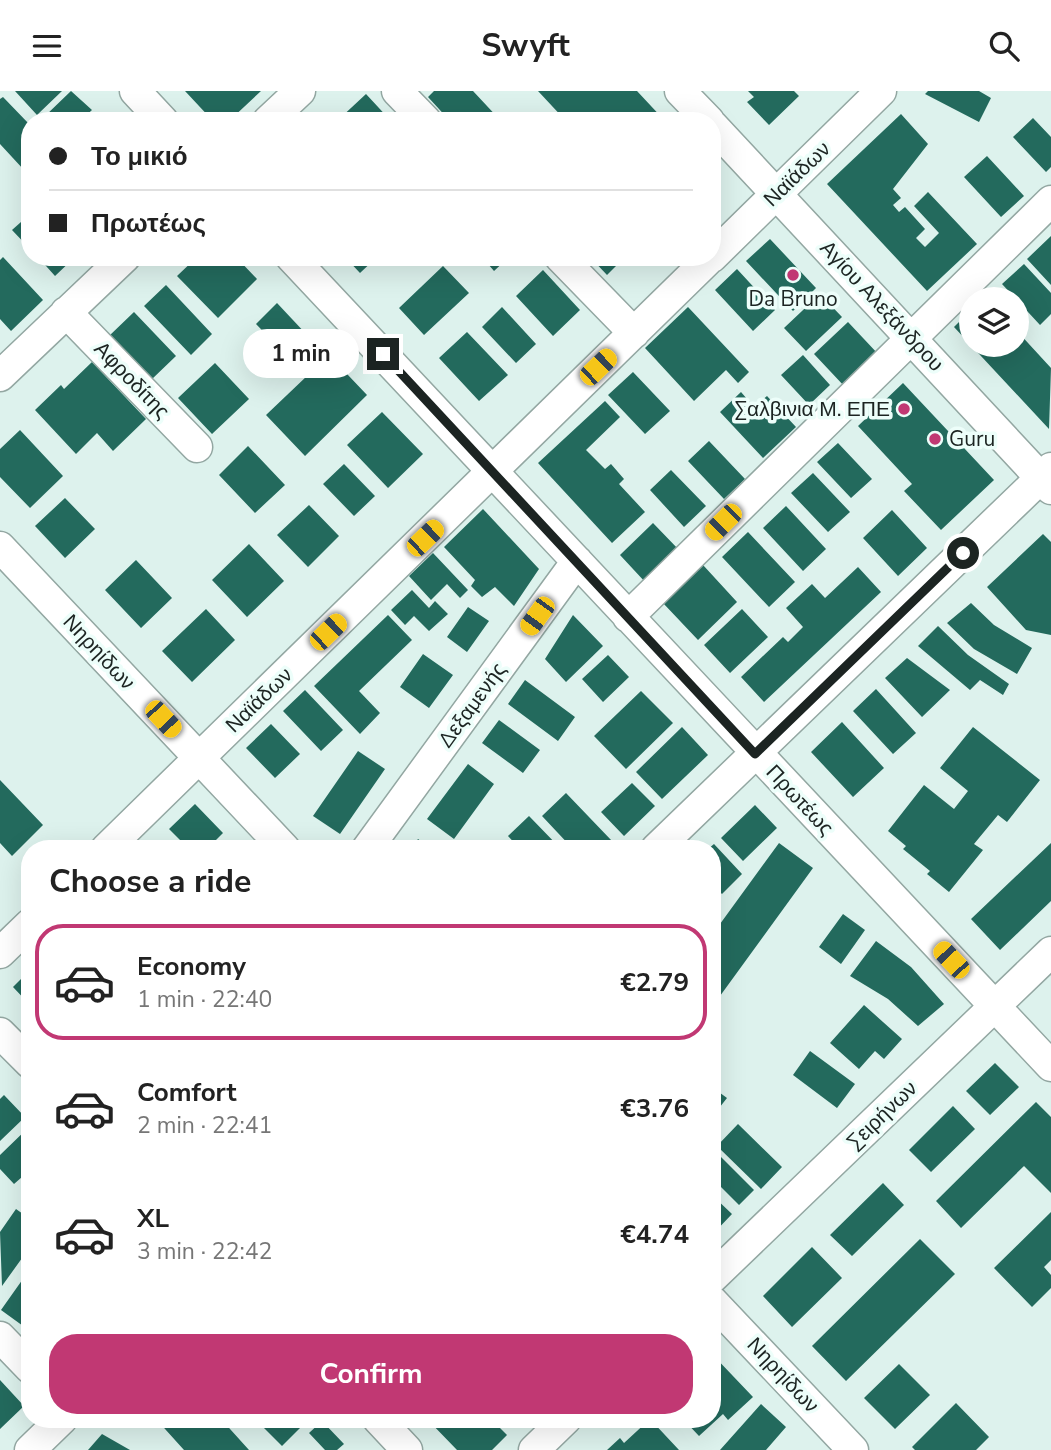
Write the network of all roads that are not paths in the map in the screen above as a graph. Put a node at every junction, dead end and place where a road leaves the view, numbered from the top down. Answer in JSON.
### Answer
{"nodes":[{"id":1,"x":135,"y":91,"type":"edge"},
{"id":2,"x":300,"y":91,"type":"edge"},
{"id":3,"x":397,"y":91,"type":"edge"},
{"id":4,"x":680,"y":91,"type":"edge"},
{"id":5,"x":881,"y":91,"type":"edge"},
{"id":6,"x":155,"y":112,"type":"edge"},
{"id":7,"x":278,"y":112,"type":"edge"},
{"id":8,"x":417,"y":112,"type":"edge"},
{"id":9,"x":700,"y":112,"type":"edge"},
{"id":10,"x":721,"y":134,"type":"edge"},
{"id":11,"x":777,"y":193,"type":"junction"},
{"id":12,"x":1051,"y":201,"type":"edge"},
{"id":13,"x":721,"y":248,"type":"edge"},
{"id":14,"x":116,"y":266,"type":"edge"},
{"id":15,"x":300,"y":266,"type":"edge"},
{"id":16,"x":569,"y":266,"type":"edge"},
{"id":17,"x":703,"y":266,"type":"edge"},
{"id":18,"x":66,"y":313,"type":"junction"},
{"id":19,"x":634,"y":333,"type":"junction"},
{"id":20,"x":911,"y":337,"type":"junction"},
{"id":21,"x":0,"y":376,"type":"edge"},
{"id":22,"x":197,"y":447,"type":"dead end"},
{"id":23,"x":494,"y":470,"type":"junction"},
{"id":24,"x":1048,"y":478,"type":"edge"},
{"id":25,"x":0,"y":547,"type":"edge"},
{"id":26,"x":577,"y":561,"type":"junction"},
{"id":27,"x":628,"y":617,"type":"junction"},
{"id":28,"x":755,"y":754,"type":"junction"},
{"id":29,"x":199,"y":758,"type":"junction"},
{"id":30,"x":115,"y":840,"type":"edge"},
{"id":31,"x":276,"y":840,"type":"edge"},
{"id":32,"x":374,"y":840,"type":"edge"},
{"id":33,"x":665,"y":840,"type":"edge"},
{"id":34,"x":21,"y":933,"type":"edge"},
{"id":35,"x":1051,"y":951,"type":"edge"},
{"id":36,"x":0,"y":953,"type":"edge"},
{"id":37,"x":995,"y":1006,"type":"junction"},
{"id":38,"x":0,"y":1033,"type":"edge"},
{"id":39,"x":21,"y":1054,"type":"edge"},
{"id":40,"x":1051,"y":1066,"type":"edge"},
{"id":41,"x":721,"y":1269,"type":"edge"},
{"id":42,"x":721,"y":1311,"type":"edge"},
{"id":43,"x":0,"y":1337,"type":"edge"},
{"id":44,"x":21,"y":1359,"type":"edge"},
{"id":45,"x":53,"y":1428,"type":"edge"},
{"id":46,"x":386,"y":1428,"type":"edge"},
{"id":47,"x":557,"y":1428,"type":"edge"},
{"id":48,"x":30,"y":1450,"type":"edge"},
{"id":49,"x":407,"y":1450,"type":"edge"},
{"id":50,"x":534,"y":1450,"type":"edge"},
{"id":51,"x":853,"y":1450,"type":"edge"}],
"edges":[{"from":1,"to":6,"type":"street"},
{"from":2,"to":7,"type":"street"},
{"from":3,"to":8,"type":"street"},
{"from":4,"to":9,"type":"street"},
{"from":5,"to":11,"type":"street","name":"Ναϊάδων"},
{"from":10,"to":11,"type":"street","name":"Αγίου Αλεξάνδρου"},
{"from":11,"to":13,"type":"street","name":"Ναϊάδων"},
{"from":11,"to":20,"type":"street","name":"Αγίου Αλεξάνδρου"},
{"from":12,"to":20,"type":"street"},
{"from":14,"to":18,"type":"street"},
{"from":15,"to":23,"type":"street","name":"Πρωτέως"},
{"from":16,"to":19,"type":"street"},
{"from":17,"to":19,"type":"street","name":"Ναϊάδων"},
{"from":18,"to":21,"type":"street"},
{"from":18,"to":22,"type":"street","name":"Αφροδίτης"},
{"from":19,"to":23,"type":"street","name":"Ναϊάδων"},
{"from":20,"to":24,"type":"street","name":"Αγίου Αλεξάνδρου"},
{"from":20,"to":27,"type":"street"},
{"from":23,"to":26,"type":"street","name":"Πρωτέως"},
{"from":23,"to":29,"type":"street","name":"Ναϊάδων"},
{"from":24,"to":28,"type":"street"},
{"from":25,"to":29,"type":"street","name":"Νηρηίδων"},
{"from":26,"to":27,"type":"street","name":"Πρωτέως"},
{"from":26,"to":32,"type":"street","name":"Δεξαμενής"},
{"from":27,"to":28,"type":"street","name":"Πρωτέως"},
{"from":28,"to":33,"type":"street"},
{"from":28,"to":37,"type":"street","name":"Πρωτέως"},
{"from":29,"to":30,"type":"street","name":"Ναϊάδων"},
{"from":29,"to":31,"type":"street","name":"Νηρηίδων"},
{"from":34,"to":36,"type":"street"},
{"from":35,"to":37,"type":"street","name":"Σειρήνων"},
{"from":37,"to":40,"type":"street","name":"Πρωτέως"},
{"from":37,"to":41,"type":"street","name":"Σειρήνων"},
{"from":38,"to":39,"type":"street"},
{"from":42,"to":51,"type":"street","name":"Νηρηίδων"},
{"from":43,"to":44,"type":"street"},
{"from":45,"to":48,"type":"street"},
{"from":46,"to":49,"type":"street"},
{"from":47,"to":50,"type":"street"}]}
